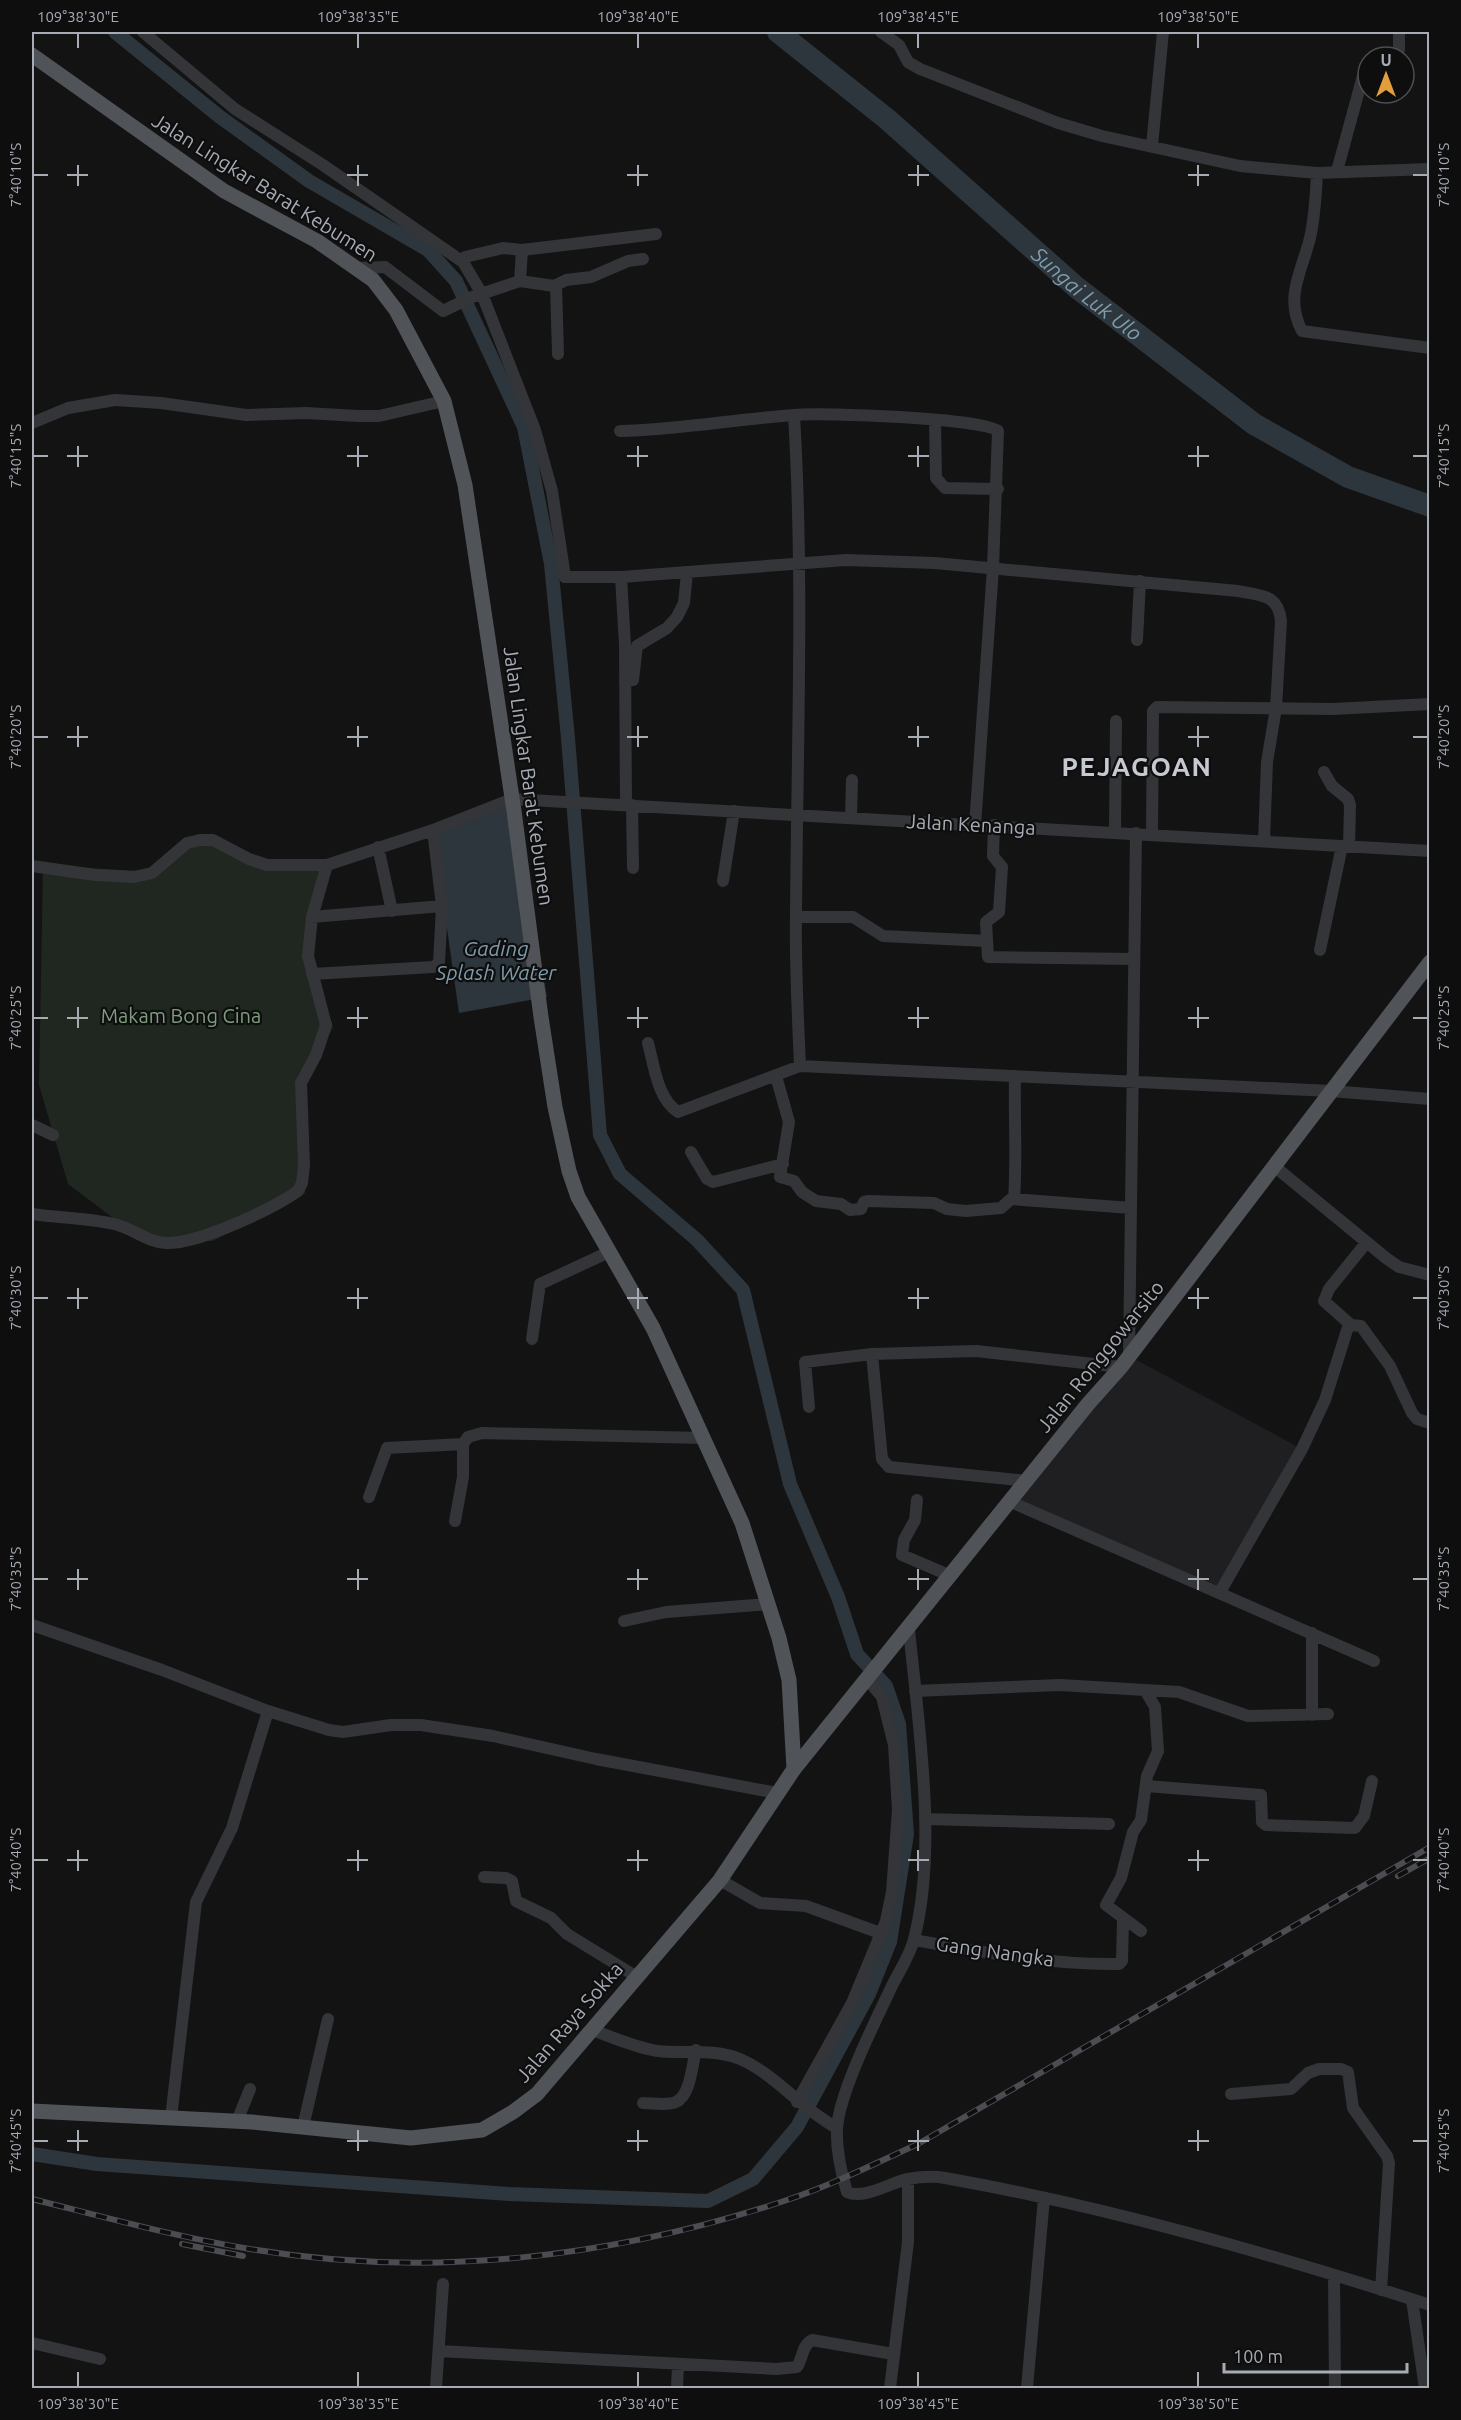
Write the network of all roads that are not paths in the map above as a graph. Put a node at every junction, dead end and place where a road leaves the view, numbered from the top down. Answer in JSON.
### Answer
{"nodes":[{"id":1,"x":143,"y":32,"type":"edge"},
{"id":2,"x":881,"y":32,"type":"edge"},
{"id":3,"x":1163,"y":32,"type":"edge"},
{"id":4,"x":32,"y":55,"type":"edge"},
{"id":5,"x":1356,"y":101,"type":"edge"},
{"id":6,"x":1152,"y":146,"type":"junction"},
{"id":7,"x":1430,"y":170,"type":"edge"},
{"id":8,"x":1337,"y":171,"type":"junction"},
{"id":9,"x":1317,"y":173,"type":"junction"},
{"id":10,"x":656,"y":234,"type":"dead end"},
{"id":11,"x":522,"y":250,"type":"junction"},
{"id":12,"x":643,"y":259,"type":"dead end"},
{"id":13,"x":463,"y":262,"type":"junction"},
{"id":14,"x":357,"y":268,"type":"junction"},
{"id":15,"x":520,"y":281,"type":"junction"},
{"id":16,"x":556,"y":285,"type":"junction"},
{"id":17,"x":477,"y":296,"type":"junction"},
{"id":18,"x":1430,"y":348,"type":"edge"},
{"id":19,"x":558,"y":354,"type":"dead end"},
{"id":20,"x":444,"y":400,"type":"junction"},
{"id":21,"x":794,"y":415,"type":"junction"},
{"id":22,"x":936,"y":422,"type":"junction"},
{"id":23,"x":32,"y":423,"type":"edge"},
{"id":24,"x":620,"y":431,"type":"dead end"},
{"id":25,"x":998,"y":489,"type":"junction"},
{"id":26,"x":799,"y":564,"type":"junction"},
{"id":27,"x":993,"y":568,"type":"junction"},
{"id":28,"x":687,"y":573,"type":"junction"},
{"id":29,"x":621,"y":577,"type":"junction"},
{"id":30,"x":1140,"y":581,"type":"junction"},
{"id":31,"x":1137,"y":640,"type":"dead end"},
{"id":32,"x":625,"y":682,"type":"junction"},
{"id":33,"x":1430,"y":704,"type":"edge"},
{"id":34,"x":1276,"y":708,"type":"junction"},
{"id":35,"x":1116,"y":720,"type":"dead end"},
{"id":36,"x":1324,"y":772,"type":"dead end"},
{"id":37,"x":852,"y":780,"type":"dead end"},
{"id":38,"x":512,"y":799,"type":"junction"},
{"id":39,"x":629,"y":805,"type":"junction"},
{"id":40,"x":734,"y":811,"type":"junction"},
{"id":41,"x":799,"y":814,"type":"junction"},
{"id":42,"x":851,"y":817,"type":"junction"},
{"id":43,"x":994,"y":825,"type":"junction"},
{"id":44,"x":975,"y":826,"type":"junction"},
{"id":45,"x":433,"y":830,"type":"junction"},
{"id":46,"x":1115,"y":832,"type":"junction"},
{"id":47,"x":1136,"y":833,"type":"junction"},
{"id":48,"x":1152,"y":834,"type":"junction"},
{"id":49,"x":1264,"y":841,"type":"junction"},
{"id":50,"x":1346,"y":846,"type":"junction"},
{"id":51,"x":378,"y":847,"type":"junction"},
{"id":52,"x":1430,"y":851,"type":"edge"},
{"id":53,"x":327,"y":865,"type":"junction"},
{"id":54,"x":32,"y":866,"type":"edge"},
{"id":55,"x":633,"y":868,"type":"dead end"},
{"id":56,"x":723,"y":881,"type":"dead end"},
{"id":57,"x":442,"y":906,"type":"junction"},
{"id":58,"x":392,"y":910,"type":"junction"},
{"id":59,"x":312,"y":917,"type":"junction"},
{"id":60,"x":796,"y":917,"type":"junction"},
{"id":61,"x":987,"y":941,"type":"junction"},
{"id":62,"x":1320,"y":950,"type":"dead end"},
{"id":63,"x":1134,"y":959,"type":"junction"},
{"id":64,"x":1429,"y":964,"type":"edge"},
{"id":65,"x":312,"y":974,"type":"junction"},
{"id":66,"x":648,"y":1043,"type":"dead end"},
{"id":67,"x":800,"y":1066,"type":"junction"},
{"id":68,"x":776,"y":1076,"type":"junction"},
{"id":69,"x":1015,"y":1076,"type":"junction"},
{"id":70,"x":1133,"y":1081,"type":"junction"},
{"id":71,"x":1331,"y":1091,"type":"junction"},
{"id":72,"x":1430,"y":1099,"type":"edge"},
{"id":73,"x":32,"y":1125,"type":"edge"},
{"id":74,"x":53,"y":1135,"type":"dead end"},
{"id":75,"x":691,"y":1152,"type":"dead end"},
{"id":76,"x":783,"y":1164,"type":"junction"},
{"id":77,"x":1274,"y":1166,"type":"junction"},
{"id":78,"x":1014,"y":1199,"type":"junction"},
{"id":79,"x":1131,"y":1208,"type":"junction"},
{"id":80,"x":32,"y":1214,"type":"edge"},
{"id":81,"x":1366,"y":1243,"type":"junction"},
{"id":82,"x":609,"y":1252,"type":"junction"},
{"id":83,"x":1430,"y":1275,"type":"edge"},
{"id":84,"x":1351,"y":1325,"type":"junction"},
{"id":85,"x":532,"y":1339,"type":"dead end"},
{"id":86,"x":872,"y":1354,"type":"junction"},
{"id":87,"x":1125,"y":1362,"type":"junction"},
{"id":88,"x":809,"y":1407,"type":"dead end"},
{"id":89,"x":1430,"y":1423,"type":"edge"},
{"id":90,"x":704,"y":1438,"type":"junction"},
{"id":91,"x":463,"y":1444,"type":"junction"},
{"id":92,"x":1028,"y":1481,"type":"junction"},
{"id":93,"x":369,"y":1497,"type":"dead end"},
{"id":94,"x":916,"y":1500,"type":"dead end"},
{"id":95,"x":1011,"y":1502,"type":"junction"},
{"id":96,"x":455,"y":1521,"type":"dead end"},
{"id":97,"x":951,"y":1576,"type":"junction"},
{"id":98,"x":1220,"y":1592,"type":"junction"},
{"id":99,"x":769,"y":1604,"type":"junction"},
{"id":100,"x":624,"y":1621,"type":"dead end"},
{"id":101,"x":32,"y":1625,"type":"edge"},
{"id":102,"x":909,"y":1629,"type":"junction"},
{"id":103,"x":1312,"y":1633,"type":"junction"},
{"id":104,"x":1374,"y":1661,"type":"dead end"},
{"id":105,"x":869,"y":1677,"type":"junction"},
{"id":106,"x":1145,"y":1690,"type":"junction"},
{"id":107,"x":915,"y":1691,"type":"junction"},
{"id":108,"x":268,"y":1711,"type":"junction"},
{"id":109,"x":1312,"y":1714,"type":"junction"},
{"id":110,"x":1328,"y":1714,"type":"dead end"},
{"id":111,"x":792,"y":1732,"type":"junction"},
{"id":112,"x":815,"y":1746,"type":"junction"},
{"id":113,"x":794,"y":1769,"type":"junction"},
{"id":114,"x":1372,"y":1781,"type":"dead end"},
{"id":115,"x":1146,"y":1786,"type":"junction"},
{"id":116,"x":777,"y":1792,"type":"junction"},
{"id":117,"x":925,"y":1819,"type":"junction"},
{"id":118,"x":1109,"y":1824,"type":"dead end"},
{"id":119,"x":484,"y":1877,"type":"dead end"},
{"id":120,"x":720,"y":1880,"type":"junction"},
{"id":121,"x":1124,"y":1920,"type":"junction"},
{"id":122,"x":1141,"y":1931,"type":"dead end"},
{"id":123,"x":880,"y":1934,"type":"junction"},
{"id":124,"x":914,"y":1940,"type":"junction"},
{"id":125,"x":637,"y":1977,"type":"junction"},
{"id":126,"x":328,"y":2019,"type":"dead end"},
{"id":127,"x":592,"y":2030,"type":"junction"},
{"id":128,"x":696,"y":2050,"type":"junction"},
{"id":129,"x":250,"y":2089,"type":"dead end"},
{"id":130,"x":1231,"y":2094,"type":"dead end"},
{"id":131,"x":643,"y":2103,"type":"dead end"},
{"id":132,"x":799,"y":2103,"type":"junction"},
{"id":133,"x":32,"y":2111,"type":"edge"},
{"id":134,"x":171,"y":2118,"type":"junction"},
{"id":135,"x":237,"y":2121,"type":"junction"},
{"id":136,"x":303,"y":2127,"type":"junction"},
{"id":137,"x":837,"y":2127,"type":"junction"},
{"id":138,"x":908,"y":2179,"type":"junction"},
{"id":139,"x":1044,"y":2199,"type":"junction"},
{"id":140,"x":1334,"y":2275,"type":"junction"},
{"id":141,"x":443,"y":2284,"type":"dead end"},
{"id":142,"x":1381,"y":2290,"type":"junction"},
{"id":143,"x":1412,"y":2300,"type":"junction"},
{"id":144,"x":1430,"y":2306,"type":"edge"},
{"id":145,"x":32,"y":2343,"type":"edge"},
{"id":146,"x":439,"y":2350,"type":"junction"},
{"id":147,"x":893,"y":2354,"type":"junction"},
{"id":148,"x":100,"y":2359,"type":"dead end"},
{"id":149,"x":678,"y":2365,"type":"junction"},
{"id":150,"x":436,"y":2388,"type":"edge"},
{"id":151,"x":677,"y":2388,"type":"edge"},
{"id":152,"x":890,"y":2388,"type":"edge"},
{"id":153,"x":1027,"y":2388,"type":"edge"},
{"id":154,"x":1335,"y":2388,"type":"edge"},
{"id":155,"x":1425,"y":2388,"type":"edge"}],
"edges":[{"from":1,"to":13,"type":"street"},
{"from":2,"to":6,"type":"street"},
{"from":3,"to":6,"type":"street"},
{"from":4,"to":14,"type":"main road","name":"Jalan Lingkar Barat Kebumen"},
{"from":5,"to":8,"type":"street"},
{"from":6,"to":9,"type":"street"},
{"from":7,"to":8,"type":"street"},
{"from":8,"to":9,"type":"street"},
{"from":9,"to":18,"type":"street"},
{"from":10,"to":11,"type":"street"},
{"from":11,"to":13,"type":"street"},
{"from":11,"to":15,"type":"street"},
{"from":12,"to":16,"type":"street"},
{"from":13,"to":17,"type":"street"},
{"from":14,"to":17,"type":"street"},
{"from":14,"to":20,"type":"main road","name":"Jalan Lingkar Barat Kebumen"},
{"from":15,"to":16,"type":"street"},
{"from":15,"to":17,"type":"street"},
{"from":16,"to":19,"type":"street"},
{"from":17,"to":29,"type":"street"},
{"from":20,"to":23,"type":"street"},
{"from":20,"to":38,"type":"main road","name":"Jalan Lingkar Barat Kebumen"},
{"from":21,"to":22,"type":"street"},
{"from":21,"to":24,"type":"street"},
{"from":21,"to":26,"type":"street"},
{"from":22,"to":25,"type":"street"},
{"from":22,"to":25,"type":"street"},
{"from":25,"to":27,"type":"street"},
{"from":26,"to":27,"type":"street"},
{"from":26,"to":28,"type":"street"},
{"from":26,"to":41,"type":"street"},
{"from":27,"to":30,"type":"street"},
{"from":27,"to":44,"type":"street"},
{"from":28,"to":29,"type":"street"},
{"from":28,"to":32,"type":"street"},
{"from":29,"to":32,"type":"street"},
{"from":30,"to":31,"type":"street"},
{"from":30,"to":34,"type":"street"},
{"from":32,"to":39,"type":"street"},
{"from":33,"to":34,"type":"street"},
{"from":34,"to":48,"type":"street"},
{"from":34,"to":49,"type":"street"},
{"from":35,"to":46,"type":"street"},
{"from":36,"to":50,"type":"street"},
{"from":37,"to":42,"type":"street"},
{"from":38,"to":39,"type":"street","name":"Jalan Kenanga"},
{"from":38,"to":45,"type":"street"},
{"from":38,"to":82,"type":"main road","name":"Jalan Lingkar Barat Kebumen"},
{"from":39,"to":40,"type":"street","name":"Jalan Kenanga"},
{"from":39,"to":55,"type":"street"},
{"from":40,"to":41,"type":"street","name":"Jalan Kenanga"},
{"from":40,"to":56,"type":"street"},
{"from":41,"to":42,"type":"street","name":"Jalan Kenanga"},
{"from":41,"to":60,"type":"street"},
{"from":42,"to":44,"type":"street","name":"Jalan Kenanga"},
{"from":43,"to":44,"type":"street","name":"Jalan Kenanga"},
{"from":43,"to":46,"type":"street","name":"Jalan Kenanga"},
{"from":43,"to":61,"type":"street"},
{"from":45,"to":51,"type":"street"},
{"from":45,"to":57,"type":"street"},
{"from":46,"to":47,"type":"street","name":"Jalan Kenanga"},
{"from":47,"to":48,"type":"street","name":"Jalan Kenanga"},
{"from":47,"to":63,"type":"street"},
{"from":48,"to":49,"type":"street","name":"Jalan Kenanga"},
{"from":49,"to":50,"type":"street","name":"Jalan Kenanga"},
{"from":50,"to":52,"type":"street","name":"Jalan Kenanga"},
{"from":50,"to":62,"type":"street"},
{"from":51,"to":53,"type":"street"},
{"from":51,"to":58,"type":"street"},
{"from":53,"to":54,"type":"street"},
{"from":53,"to":59,"type":"street"},
{"from":57,"to":58,"type":"street"},
{"from":57,"to":65,"type":"street"},
{"from":58,"to":59,"type":"street"},
{"from":59,"to":65,"type":"street"},
{"from":60,"to":61,"type":"street"},
{"from":60,"to":67,"type":"street"},
{"from":61,"to":63,"type":"street"},
{"from":63,"to":70,"type":"street"},
{"from":64,"to":71,"type":"main road","name":"Jalan Ronggowarsito"},
{"from":65,"to":80,"type":"street"},
{"from":66,"to":68,"type":"street"},
{"from":67,"to":68,"type":"street"},
{"from":67,"to":69,"type":"street"},
{"from":68,"to":76,"type":"street"},
{"from":69,"to":70,"type":"street"},
{"from":69,"to":78,"type":"street"},
{"from":70,"to":71,"type":"street"},
{"from":70,"to":79,"type":"street"},
{"from":71,"to":72,"type":"street"},
{"from":71,"to":77,"type":"main road","name":"Jalan Ronggowarsito"},
{"from":73,"to":74,"type":"street"},
{"from":75,"to":76,"type":"street"},
{"from":76,"to":78,"type":"street"},
{"from":77,"to":81,"type":"street"},
{"from":77,"to":87,"type":"main road","name":"Jalan Ronggowarsito"},
{"from":78,"to":79,"type":"street"},
{"from":79,"to":87,"type":"street"},
{"from":81,"to":83,"type":"street"},
{"from":81,"to":84,"type":"street"},
{"from":82,"to":85,"type":"street"},
{"from":82,"to":90,"type":"main road","name":"Jalan Lingkar Barat Kebumen"},
{"from":84,"to":89,"type":"street"},
{"from":84,"to":98,"type":"street"},
{"from":86,"to":87,"type":"street"},
{"from":86,"to":88,"type":"street"},
{"from":86,"to":92,"type":"street"},
{"from":87,"to":92,"type":"main road","name":"Jalan Ronggowarsito"},
{"from":90,"to":91,"type":"street"},
{"from":90,"to":99,"type":"main road","name":"Jalan Lingkar Barat Kebumen"},
{"from":91,"to":93,"type":"street"},
{"from":91,"to":96,"type":"street"},
{"from":92,"to":95,"type":"main road","name":"Jalan Ronggowarsito"},
{"from":94,"to":97,"type":"street"},
{"from":95,"to":97,"type":"main road","name":"Jalan Ronggowarsito"},
{"from":95,"to":98,"type":"street"},
{"from":97,"to":102,"type":"main road","name":"Jalan Ronggowarsito"},
{"from":98,"to":103,"type":"street"},
{"from":99,"to":100,"type":"street"},
{"from":99,"to":111,"type":"main road","name":"Jalan Lingkar Barat Kebumen"},
{"from":101,"to":108,"type":"street"},
{"from":102,"to":105,"type":"main road","name":"Jalan Ronggowarsito"},
{"from":102,"to":107,"type":"street"},
{"from":103,"to":104,"type":"street"},
{"from":103,"to":109,"type":"street"},
{"from":105,"to":112,"type":"main road","name":"Jalan Ronggowarsito"},
{"from":105,"to":123,"type":"street"},
{"from":106,"to":107,"type":"street"},
{"from":106,"to":109,"type":"street"},
{"from":106,"to":115,"type":"street"},
{"from":107,"to":117,"type":"street"},
{"from":108,"to":116,"type":"street"},
{"from":108,"to":134,"type":"street"},
{"from":109,"to":110,"type":"street"},
{"from":111,"to":112,"type":"main road"},
{"from":111,"to":113,"type":"main road","name":"Jalan Lingkar Barat Kebumen"},
{"from":112,"to":113,"type":"main road","name":"Jalan Ronggowarsito"},
{"from":113,"to":116,"type":"main road","name":"Jalan Raya Sokka"},
{"from":114,"to":115,"type":"street"},
{"from":115,"to":121,"type":"street"},
{"from":116,"to":120,"type":"main road","name":"Jalan Raya Sokka"},
{"from":117,"to":118,"type":"street"},
{"from":117,"to":124,"type":"street"},
{"from":119,"to":125,"type":"street"},
{"from":120,"to":123,"type":"street"},
{"from":120,"to":125,"type":"main road","name":"Jalan Raya Sokka"},
{"from":121,"to":122,"type":"street"},
{"from":121,"to":124,"type":"street","name":"Gang Nangka"},
{"from":123,"to":132,"type":"street"},
{"from":124,"to":137,"type":"street"},
{"from":125,"to":127,"type":"main road","name":"Jalan Raya Sokka"},
{"from":126,"to":136,"type":"street"},
{"from":127,"to":128,"type":"street"},
{"from":127,"to":136,"type":"main road","name":"Jalan Raya Sokka"},
{"from":128,"to":131,"type":"street"},
{"from":128,"to":132,"type":"street"},
{"from":129,"to":135,"type":"street"},
{"from":130,"to":142,"type":"street"},
{"from":132,"to":137,"type":"street"},
{"from":133,"to":134,"type":"main road","name":"Jalan Raya Sokka"},
{"from":134,"to":135,"type":"main road","name":"Jalan Raya Sokka"},
{"from":135,"to":136,"type":"main road","name":"Jalan Raya Sokka"},
{"from":137,"to":138,"type":"street"},
{"from":138,"to":139,"type":"street"},
{"from":138,"to":147,"type":"street"},
{"from":139,"to":140,"type":"street"},
{"from":139,"to":153,"type":"street"},
{"from":140,"to":142,"type":"street"},
{"from":140,"to":154,"type":"street"},
{"from":141,"to":146,"type":"street"},
{"from":142,"to":143,"type":"street"},
{"from":143,"to":144,"type":"street"},
{"from":143,"to":155,"type":"street"},
{"from":145,"to":148,"type":"street"},
{"from":146,"to":149,"type":"street"},
{"from":146,"to":150,"type":"street"},
{"from":147,"to":149,"type":"street"},
{"from":147,"to":152,"type":"street"},
{"from":149,"to":151,"type":"street"}]}
